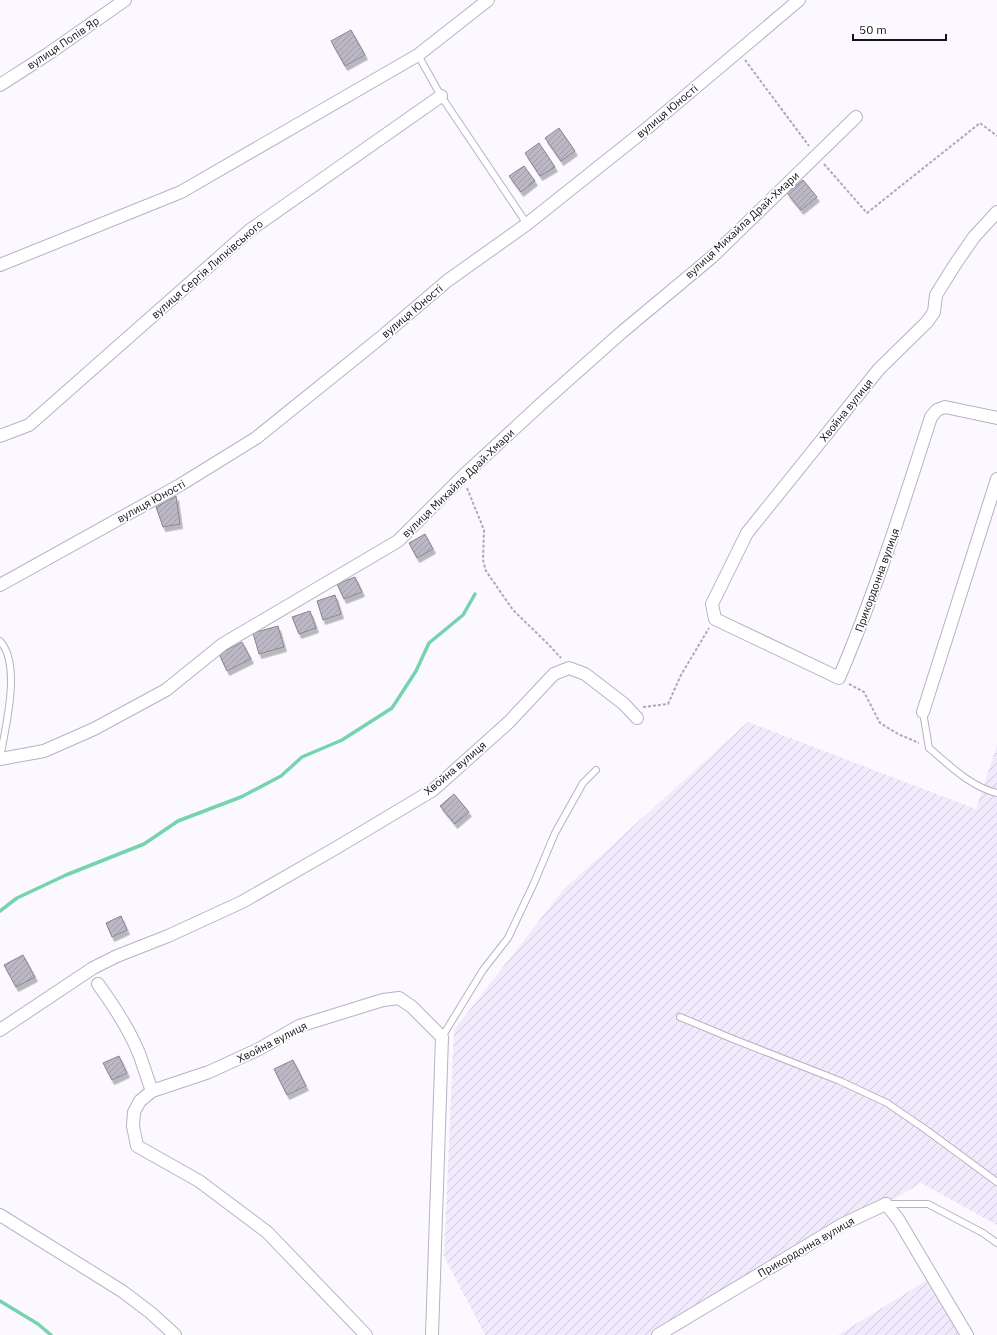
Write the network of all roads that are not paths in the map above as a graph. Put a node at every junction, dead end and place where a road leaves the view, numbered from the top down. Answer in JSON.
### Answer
{"nodes":[{"id":1,"x":125,"y":0,"type":"edge"},
{"id":2,"x":488,"y":0,"type":"edge"},
{"id":3,"x":799,"y":0,"type":"edge"},
{"id":4,"x":418,"y":55,"type":"junction"},
{"id":5,"x":0,"y":85,"type":"edge"},
{"id":6,"x":441,"y":96,"type":"junction"},
{"id":7,"x":856,"y":116,"type":"dead end"},
{"id":8,"x":997,"y":212,"type":"edge"},
{"id":9,"x":527,"y":224,"type":"junction"},
{"id":10,"x":0,"y":265,"type":"edge"},
{"id":11,"x":997,"y":418,"type":"edge"},
{"id":12,"x":0,"y":436,"type":"edge"},
{"id":13,"x":997,"y":479,"type":"edge"},
{"id":14,"x":0,"y":585,"type":"edge"},
{"id":15,"x":0,"y":641,"type":"edge"},
{"id":16,"x":839,"y":678,"type":"joint"},
{"id":17,"x":923,"y":712,"type":"joint"},
{"id":18,"x":637,"y":718,"type":"dead end"},
{"id":19,"x":0,"y":758,"type":"edge"},
{"id":20,"x":596,"y":770,"type":"dead end"},
{"id":21,"x":997,"y":794,"type":"edge"},
{"id":22,"x":98,"y":984,"type":"dead end"},
{"id":23,"x":680,"y":1017,"type":"dead end"},
{"id":24,"x":0,"y":1030,"type":"edge"},
{"id":25,"x":442,"y":1037,"type":"junction"},
{"id":26,"x":152,"y":1091,"type":"junction"},
{"id":27,"x":997,"y":1182,"type":"edge"},
{"id":28,"x":886,"y":1204,"type":"junction"},
{"id":29,"x":0,"y":1215,"type":"edge"},
{"id":30,"x":997,"y":1243,"type":"edge"},
{"id":31,"x":176,"y":1335,"type":"edge"},
{"id":32,"x":366,"y":1335,"type":"edge"},
{"id":33,"x":432,"y":1335,"type":"edge"},
{"id":34,"x":658,"y":1335,"type":"edge"},
{"id":35,"x":967,"y":1335,"type":"edge"}],
"edges":[{"from":1,"to":5,"type":"street","name":"вулиця Попів Яр"},
{"from":2,"to":4,"type":"street"},
{"from":3,"to":9,"type":"street","name":"вулиця Юності"},
{"from":4,"to":6,"type":"lane"},
{"from":4,"to":10,"type":"street"},
{"from":6,"to":9,"type":"lane"},
{"from":6,"to":12,"type":"street","name":"вулиця Сергія Липківського"},
{"from":7,"to":19,"type":"street","name":"вулиця Михайла Драй-Хмари"},
{"from":8,"to":16,"type":"street","name":"Хвойна вулиця"},
{"from":9,"to":14,"type":"street","name":"вулиця Юності"},
{"from":11,"to":16,"type":"street","name":"Прикордонна вулиця"},
{"from":13,"to":17,"type":"street"},
{"from":15,"to":19,"type":"lane"},
{"from":17,"to":21,"type":"lane"},
{"from":18,"to":24,"type":"street","name":"Хвойна вулиця"},
{"from":20,"to":25,"type":"lane"},
{"from":22,"to":26,"type":"street"},
{"from":23,"to":27,"type":"lane"},
{"from":25,"to":26,"type":"street","name":"Хвойна вулиця"},
{"from":25,"to":33,"type":"street"},
{"from":26,"to":32,"type":"street","name":"Хвойна вулиця"},
{"from":28,"to":30,"type":"lane"},
{"from":28,"to":34,"type":"street","name":"Прикордонна вулиця"},
{"from":28,"to":35,"type":"street"},
{"from":29,"to":31,"type":"street"}]}
